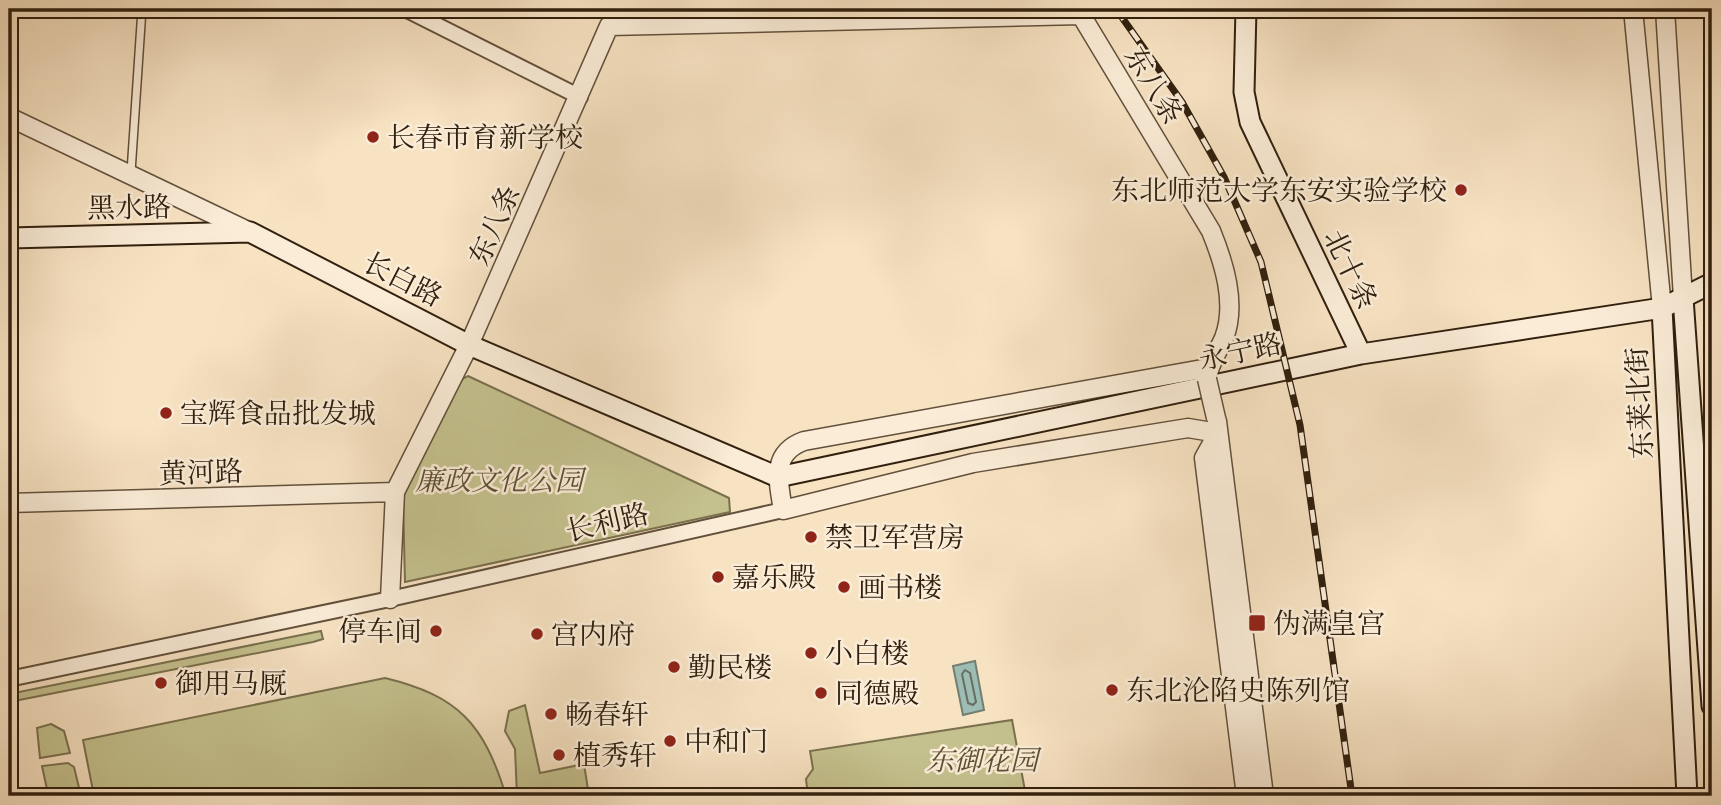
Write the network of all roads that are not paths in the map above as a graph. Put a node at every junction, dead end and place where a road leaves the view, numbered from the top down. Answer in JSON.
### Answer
{"nodes":[{"id":1,"x":142,"y":9,"type":"edge"},
{"id":2,"x":405,"y":9,"type":"edge"},
{"id":3,"x":1246,"y":9,"type":"edge"},
{"id":4,"x":1633,"y":9,"type":"edge"},
{"id":5,"x":1665,"y":9,"type":"edge"},
{"id":6,"x":580,"y":97,"type":"junction"},
{"id":7,"x":9,"y":117,"type":"edge"},
{"id":8,"x":131,"y":173,"type":"junction"},
{"id":9,"x":250,"y":232,"type":"junction"},
{"id":10,"x":9,"y":238,"type":"edge"},
{"id":11,"x":1712,"y":283,"type":"edge"},
{"id":12,"x":1683,"y":298,"type":"junction"},
{"id":13,"x":1662,"y":308,"type":"junction"},
{"id":14,"x":469,"y":345,"type":"junction"},
{"id":15,"x":1361,"y":354,"type":"junction"},
{"id":16,"x":1208,"y":373,"type":"junction"},
{"id":17,"x":1217,"y":426,"type":"junction"},
{"id":18,"x":778,"y":477,"type":"junction"},
{"id":19,"x":395,"y":492,"type":"junction"},
{"id":20,"x":9,"y":503,"type":"edge"},
{"id":21,"x":783,"y":510,"type":"junction"},
{"id":22,"x":390,"y":598,"type":"junction"},
{"id":23,"x":9,"y":679,"type":"edge"},
{"id":24,"x":1712,"y":706,"type":"edge"},
{"id":25,"x":1246,"y":796,"type":"edge"},
{"id":26,"x":1265,"y":796,"type":"edge"},
{"id":27,"x":1687,"y":796,"type":"edge"}],
"edges":[{"from":1,"to":8,"type":"lane"},
{"from":2,"to":6,"type":"street"},
{"from":3,"to":15,"type":"main road","name":"北十条"},
{"from":4,"to":13,"type":"street","name":"东莱北街"},
{"from":5,"to":12,"type":"street","name":"东莱北街"},
{"from":6,"to":14,"type":"street","name":"东八条"},
{"from":6,"to":16,"type":"street","name":"东八条"},
{"from":7,"to":8,"type":"street","name":"长白路"},
{"from":8,"to":9,"type":"street","name":"长白路"},
{"from":9,"to":10,"type":"main road","name":"黑水路"},
{"from":9,"to":14,"type":"main road","name":"长白路"},
{"from":11,"to":12,"type":"main road","name":"永宁路"},
{"from":12,"to":13,"type":"main road","name":"永宁路"},
{"from":12,"to":24,"type":"main road","name":"东莱北街"},
{"from":13,"to":15,"type":"main road","name":"永宁路"},
{"from":13,"to":27,"type":"main road","name":"东莱北街"},
{"from":14,"to":18,"type":"main road","name":"长白路"},
{"from":14,"to":19,"type":"street","name":"东八条"},
{"from":15,"to":18,"type":"main road","name":"永宁路"},
{"from":16,"to":17,"type":"street","bridge":true},
{"from":16,"to":18,"type":"street"},
{"from":17,"to":21,"type":"street","name":"长利路"},
{"from":17,"to":25,"type":"street"},
{"from":17,"to":26,"type":"street"},
{"from":18,"to":21,"type":"street"},
{"from":19,"to":20,"type":"street","name":"黄河路"},
{"from":19,"to":22,"type":"street","name":"东八条"},
{"from":21,"to":22,"type":"street","name":"长利路"},
{"from":22,"to":23,"type":"street","name":"长利路"}]}
